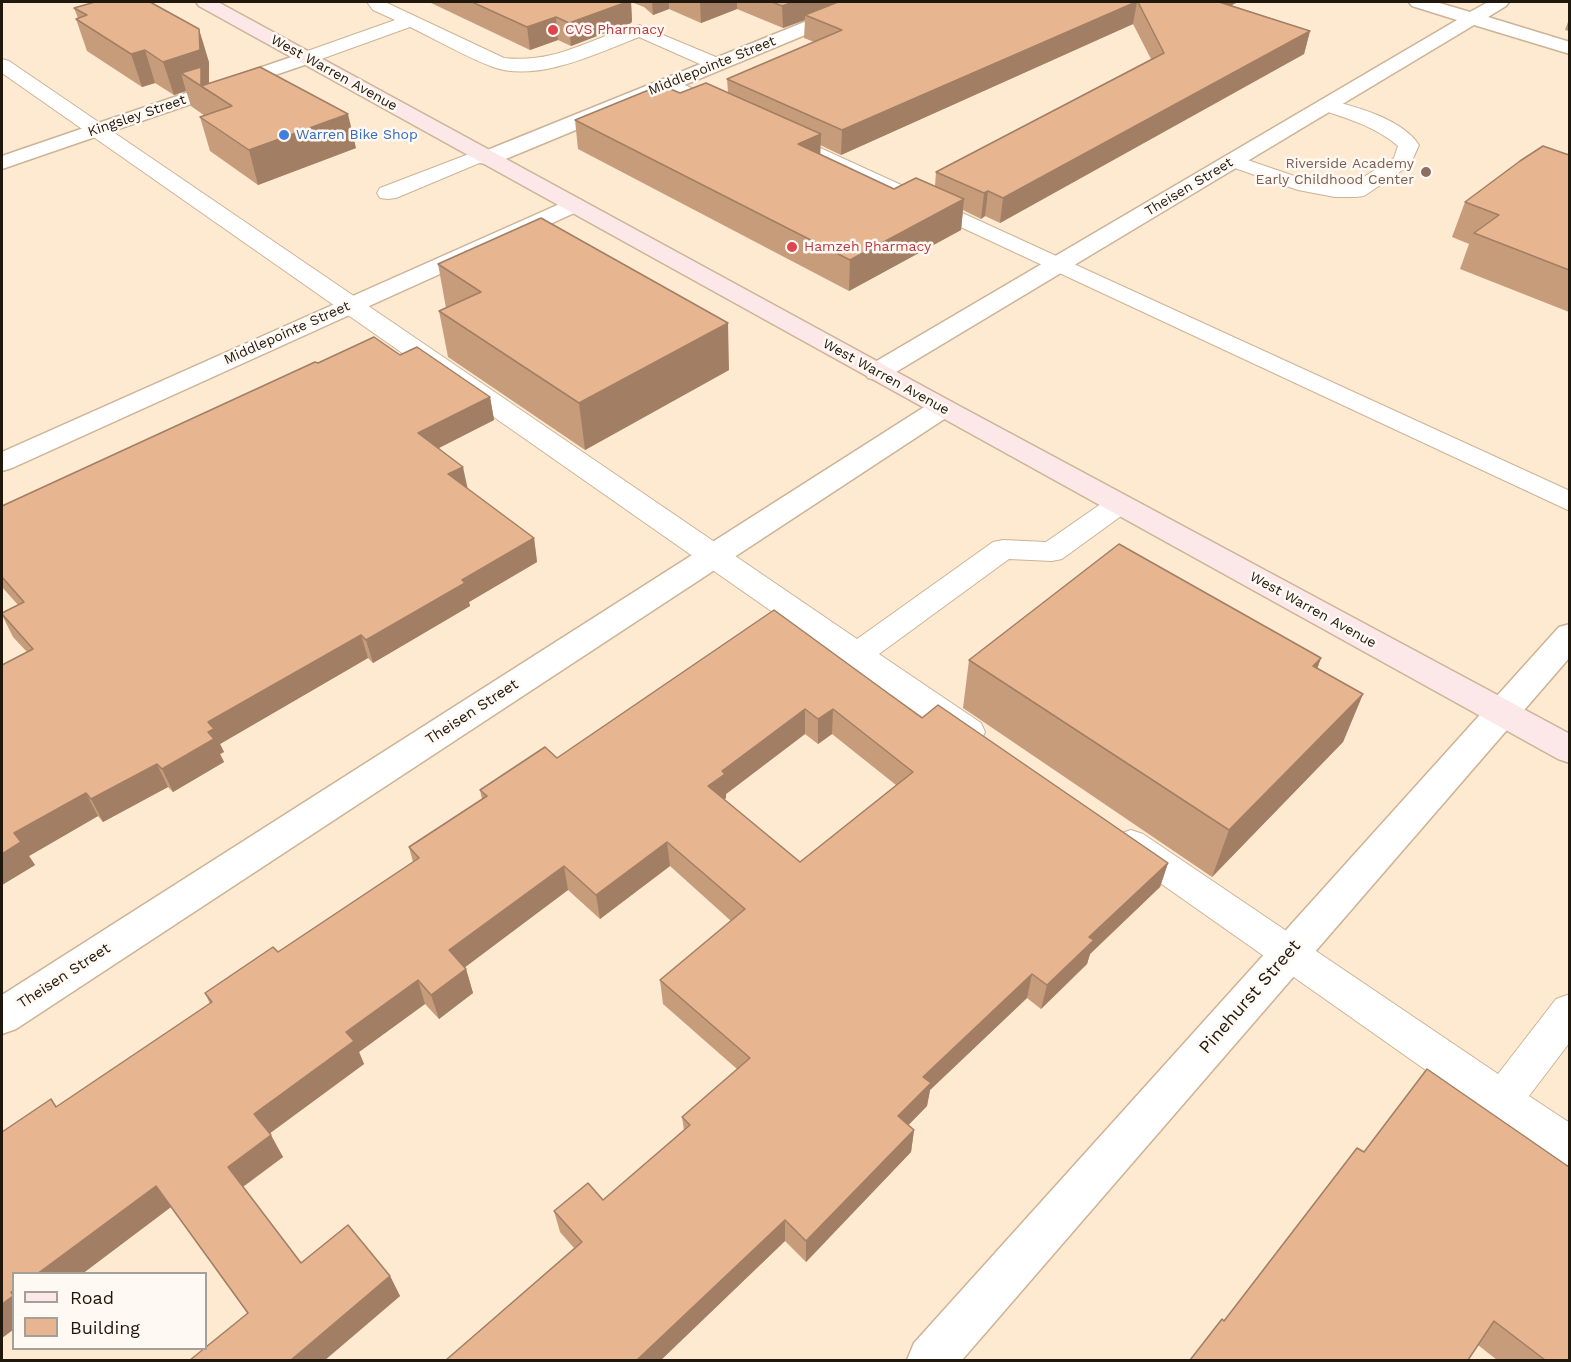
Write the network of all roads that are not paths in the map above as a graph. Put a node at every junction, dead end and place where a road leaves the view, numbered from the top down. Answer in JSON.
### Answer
{"nodes":[{"id":1,"x":210,"y":2,"type":"edge"},
{"id":2,"x":376,"y":2,"type":"edge"},
{"id":3,"x":869,"y":2,"type":"edge"},
{"id":4,"x":1418,"y":2,"type":"edge"},
{"id":5,"x":1500,"y":2,"type":"edge"},
{"id":6,"x":634,"y":11,"type":"dead end"},
{"id":7,"x":1472,"y":18,"type":"junction"},
{"id":8,"x":410,"y":21,"type":"junction"},
{"id":9,"x":639,"y":30,"type":"junction"},
{"id":10,"x":1569,"y":48,"type":"edge"},
{"id":11,"x":306,"y":58,"type":"junction"},
{"id":12,"x":716,"y":64,"type":"junction"},
{"id":13,"x":2,"y":65,"type":"edge"},
{"id":14,"x":669,"y":84,"type":"junction"},
{"id":15,"x":1326,"y":105,"type":"junction"},
{"id":16,"x":96,"y":130,"type":"junction"},
{"id":17,"x":485,"y":156,"type":"junction"},
{"id":18,"x":1233,"y":161,"type":"junction"},
{"id":19,"x":2,"y":163,"type":"edge"},
{"id":20,"x":388,"y":193,"type":"dead end"},
{"id":21,"x":573,"y":205,"type":"junction"},
{"id":22,"x":1059,"y":264,"type":"junction"},
{"id":23,"x":349,"y":305,"type":"junction"},
{"id":24,"x":877,"y":372,"type":"junction"},
{"id":25,"x":942,"y":408,"type":"junction"},
{"id":26,"x":2,"y":462,"type":"edge"},
{"id":27,"x":1569,"y":502,"type":"edge"},
{"id":28,"x":1118,"y":505,"type":"junction"},
{"id":29,"x":713,"y":556,"type":"junction"},
{"id":30,"x":1569,"y":635,"type":"edge"},
{"id":31,"x":856,"y":655,"type":"junction"},
{"id":32,"x":1500,"y":712,"type":"junction"},
{"id":33,"x":995,"y":750,"type":"edge"},
{"id":34,"x":1569,"y":750,"type":"edge"},
{"id":35,"x":1113,"y":832,"type":"edge"},
{"id":36,"x":1289,"y":953,"type":"junction"},
{"id":37,"x":1569,"y":1011,"type":"edge"},
{"id":38,"x":2,"y":1016,"type":"edge"},
{"id":39,"x":1502,"y":1101,"type":"junction"},
{"id":40,"x":1569,"y":1147,"type":"edge"},
{"id":41,"x":931,"y":1360,"type":"edge"}],
"edges":[{"from":1,"to":11,"type":"main road","name":"West Warren Avenue"},
{"from":2,"to":8,"type":"lane"},
{"from":3,"to":12,"type":"street","name":"Middlepointe Street"},
{"from":4,"to":7,"type":"street"},
{"from":5,"to":7,"type":"street","name":"Theisen Street"},
{"from":6,"to":9,"type":"lane"},
{"from":7,"to":10,"type":"street"},
{"from":7,"to":15,"type":"street","name":"Theisen Street"},
{"from":8,"to":9,"type":"lane"},
{"from":8,"to":11,"type":"lane"},
{"from":9,"to":12,"type":"lane"},
{"from":11,"to":16,"type":"street","name":"Kingsley Street"},
{"from":11,"to":17,"type":"main road","name":"West Warren Avenue"},
{"from":12,"to":14,"type":"street","name":"Middlepointe Street"},
{"from":13,"to":16,"type":"lane"},
{"from":14,"to":17,"type":"street","name":"Middlepointe Street"},
{"from":14,"to":22,"type":"lane"},
{"from":15,"to":18,"type":"street","name":"Theisen Street"},
{"from":15,"to":18,"type":"lane"},
{"from":16,"to":19,"type":"street","name":"Kingsley Street"},
{"from":16,"to":23,"type":"lane"},
{"from":17,"to":20,"type":"lane"},
{"from":17,"to":21,"type":"main road","name":"West Warren Avenue"},
{"from":18,"to":22,"type":"street","name":"Theisen Street"},
{"from":21,"to":23,"type":"street","name":"Middlepointe Street"},
{"from":21,"to":24,"type":"main road","name":"West Warren Avenue"},
{"from":22,"to":24,"type":"street","name":"Theisen Street"},
{"from":22,"to":27,"type":"lane"},
{"from":23,"to":26,"type":"street","name":"Middlepointe Street"},
{"from":23,"to":29,"type":"lane"},
{"from":24,"to":25,"type":"main road","name":"West Warren Avenue"},
{"from":25,"to":28,"type":"main road","name":"West Warren Avenue"},
{"from":25,"to":29,"type":"street","name":"Theisen Street"},
{"from":28,"to":31,"type":"lane"},
{"from":28,"to":32,"type":"main road","name":"West Warren Avenue"},
{"from":29,"to":31,"type":"lane"},
{"from":29,"to":38,"type":"street","name":"Theisen Street"},
{"from":30,"to":32,"type":"street","name":"Pinehurst Street"},
{"from":31,"to":33,"type":"lane"},
{"from":32,"to":34,"type":"main road","name":"West Warren Avenue"},
{"from":32,"to":36,"type":"street","name":"Pinehurst Street"},
{"from":35,"to":36,"type":"lane"},
{"from":36,"to":39,"type":"lane"},
{"from":36,"to":41,"type":"street","name":"Pinehurst Street"},
{"from":37,"to":39,"type":"lane"},
{"from":39,"to":40,"type":"lane"}]}
